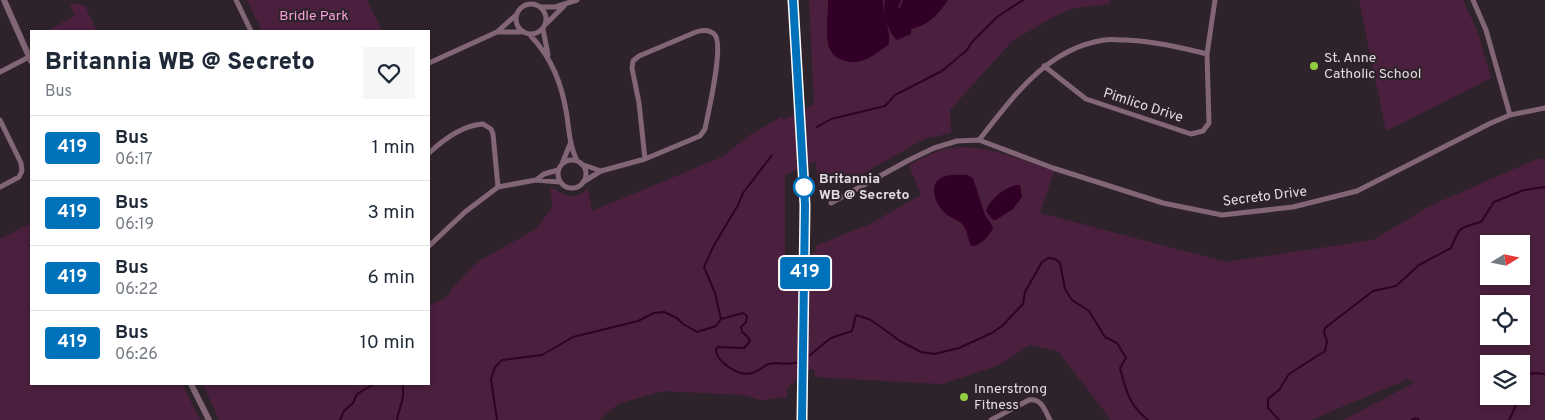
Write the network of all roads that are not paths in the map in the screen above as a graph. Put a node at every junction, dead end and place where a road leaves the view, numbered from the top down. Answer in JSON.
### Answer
{"nodes":[{"id":1,"x":4,"y":0,"type":"edge"},
{"id":2,"x":236,"y":0,"type":"edge"},
{"id":3,"x":519,"y":0,"type":"edge"},
{"id":4,"x":530,"y":0,"type":"edge"},
{"id":5,"x":577,"y":0,"type":"edge"},
{"id":6,"x":793,"y":0,"type":"edge"},
{"id":7,"x":1215,"y":0,"type":"edge"},
{"id":8,"x":1475,"y":1,"type":"edge"},
{"id":9,"x":538,"y":5,"type":"junction"},
{"id":10,"x":566,"y":5,"type":"junction"},
{"id":11,"x":520,"y":9,"type":"junction"},
{"id":12,"x":516,"y":16,"type":"junction"},
{"id":13,"x":545,"y":26,"type":"junction"},
{"id":14,"x":251,"y":30,"type":"edge"},
{"id":15,"x":497,"y":32,"type":"junction"},
{"id":16,"x":523,"y":32,"type":"junction"},
{"id":17,"x":530,"y":35,"type":"junction"},
{"id":18,"x":1207,"y":54,"type":"junction"},
{"id":19,"x":549,"y":58,"type":"junction"},
{"id":20,"x":30,"y":59,"type":"edge"},
{"id":21,"x":430,"y":63,"type":"edge"},
{"id":22,"x":1044,"y":66,"type":"junction"},
{"id":23,"x":0,"y":72,"type":"edge"},
{"id":24,"x":1545,"y":108,"type":"edge"},
{"id":25,"x":1510,"y":115,"type":"junction"},
{"id":26,"x":0,"y":120,"type":"edge"},
{"id":27,"x":979,"y":140,"type":"junction"},
{"id":28,"x":570,"y":143,"type":"junction"},
{"id":29,"x":430,"y":152,"type":"edge"},
{"id":30,"x":645,"y":159,"type":"junction"},
{"id":31,"x":579,"y":163,"type":"junction"},
{"id":32,"x":560,"y":167,"type":"junction"},
{"id":33,"x":601,"y":171,"type":"junction"},
{"id":34,"x":536,"y":180,"type":"junction"},
{"id":35,"x":560,"y":182,"type":"junction"},
{"id":36,"x":583,"y":182,"type":"junction"},
{"id":37,"x":0,"y":187,"type":"edge"},
{"id":38,"x":498,"y":187,"type":"junction"},
{"id":39,"x":831,"y":204,"type":"dead end"},
{"id":40,"x":430,"y":245,"type":"edge"},
{"id":41,"x":192,"y":385,"type":"edge"},
{"id":42,"x":209,"y":420,"type":"edge"},
{"id":43,"x":802,"y":420,"type":"edge"},
{"id":44,"x":991,"y":420,"type":"edge"},
{"id":45,"x":1050,"y":420,"type":"edge"}],
"edges":[{"from":1,"to":20,"type":"street"},
{"from":2,"to":14,"type":"street"},
{"from":3,"to":11,"type":"street"},
{"from":4,"to":9,"type":"street"},
{"from":5,"to":10,"type":"street"},
{"from":6,"to":43,"type":"street"},
{"from":7,"to":18,"type":"street","name":"Pimlico Drive"},
{"from":8,"to":25,"type":"street"},
{"from":9,"to":10,"type":"street"},
{"from":9,"to":11,"type":"street"},
{"from":9,"to":13,"type":"street"},
{"from":10,"to":13,"type":"street"},
{"from":11,"to":12,"type":"street"},
{"from":12,"to":15,"type":"street"},
{"from":12,"to":16,"type":"street"},
{"from":13,"to":17,"type":"street"},
{"from":13,"to":19,"type":"street"},
{"from":15,"to":16,"type":"street"},
{"from":15,"to":21,"type":"street"},
{"from":16,"to":17,"type":"street"},
{"from":17,"to":19,"type":"street"},
{"from":18,"to":22,"type":"street"},
{"from":18,"to":22,"type":"street","name":"Pimlico Drive"},
{"from":19,"to":28,"type":"street"},
{"from":20,"to":23,"type":"street"},
{"from":22,"to":27,"type":"street"},
{"from":24,"to":25,"type":"street","name":"Secreto Drive"},
{"from":25,"to":27,"type":"street","name":"Secreto Drive"},
{"from":26,"to":37,"type":"street"},
{"from":27,"to":39,"type":"street"},
{"from":28,"to":31,"type":"street"},
{"from":28,"to":32,"type":"street"},
{"from":29,"to":38,"type":"street"},
{"from":30,"to":30,"type":"street"},
{"from":30,"to":33,"type":"street"},
{"from":31,"to":32,"type":"street"},
{"from":31,"to":33,"type":"street"},
{"from":31,"to":36,"type":"street"},
{"from":32,"to":34,"type":"street"},
{"from":32,"to":35,"type":"street"},
{"from":33,"to":36,"type":"street"},
{"from":34,"to":35,"type":"street"},
{"from":34,"to":38,"type":"street"},
{"from":35,"to":36,"type":"street"},
{"from":38,"to":40,"type":"street"},
{"from":41,"to":42,"type":"street"},
{"from":44,"to":45,"type":"street"}]}
